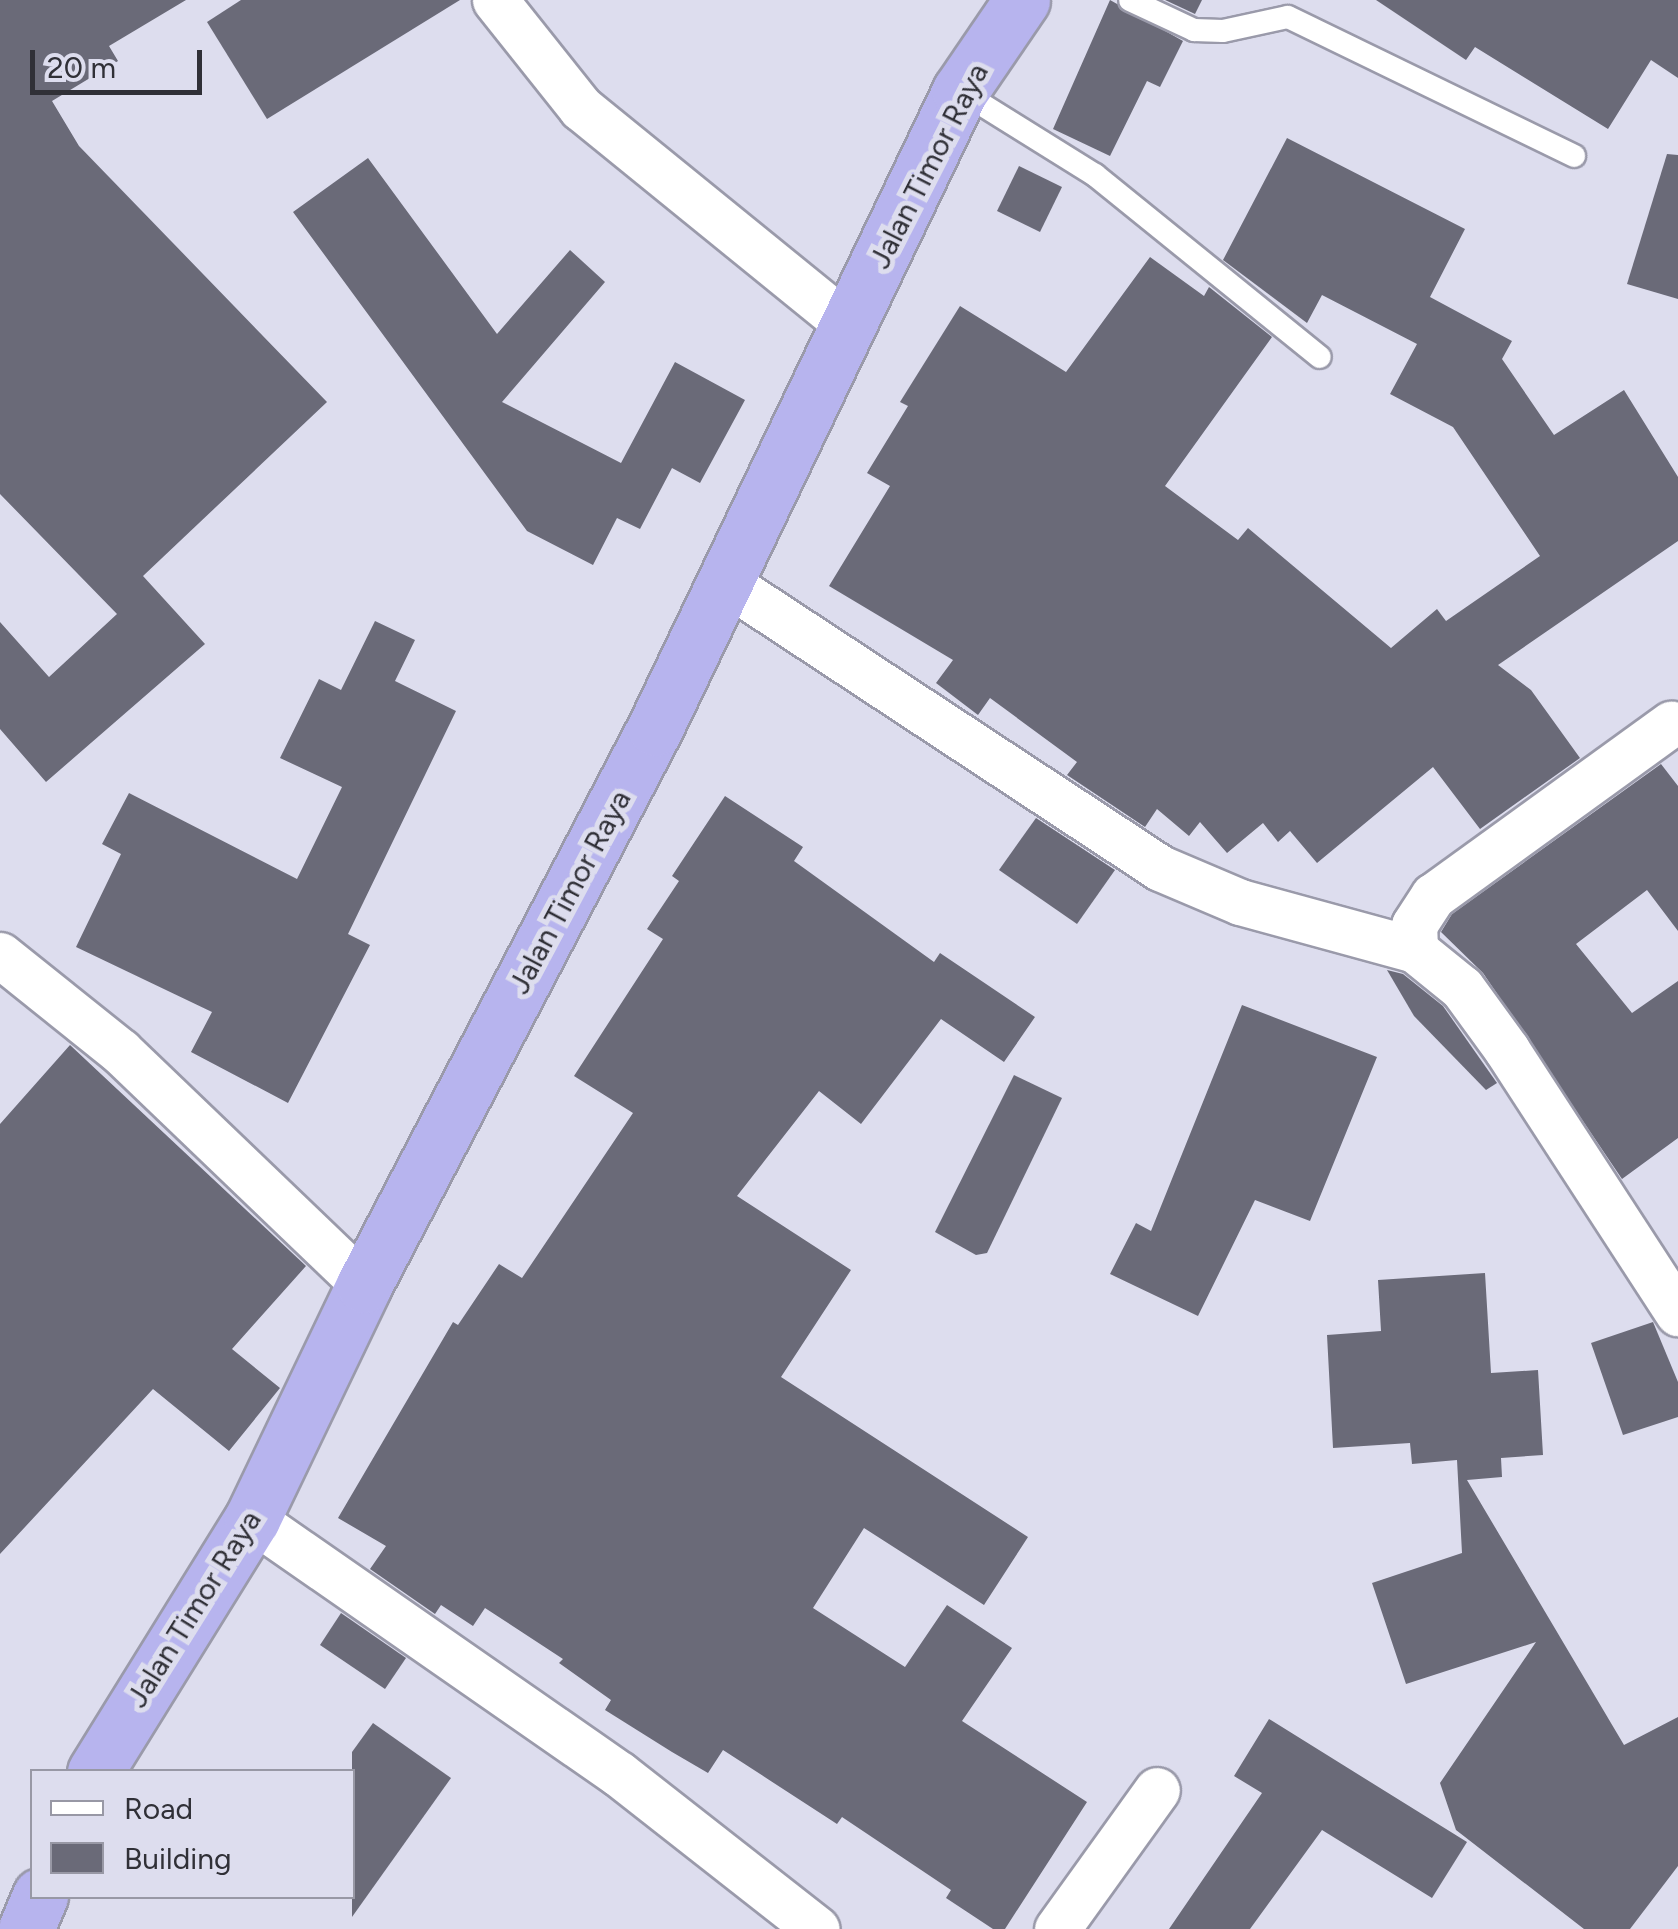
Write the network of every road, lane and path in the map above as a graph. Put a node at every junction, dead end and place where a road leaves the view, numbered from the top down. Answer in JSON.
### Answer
{"nodes":[{"id":1,"x":495,"y":0,"type":"edge"},
{"id":2,"x":1022,"y":0,"type":"edge"},
{"id":3,"x":1130,"y":0,"type":"edge"},
{"id":4,"x":960,"y":91,"type":"junction"},
{"id":5,"x":1574,"y":156,"type":"dead end"},
{"id":6,"x":850,"y":326,"type":"junction"},
{"id":7,"x":1320,"y":357,"type":"dead end"},
{"id":8,"x":727,"y":583,"type":"junction"},
{"id":9,"x":1671,"y":724,"type":"dead end"},
{"id":10,"x":1416,"y":950,"type":"junction"},
{"id":11,"x":0,"y":955,"type":"edge"},
{"id":12,"x":364,"y":1284,"type":"junction"},
{"id":13,"x":1678,"y":1313,"type":"edge"},
{"id":14,"x":252,"y":1519,"type":"junction"},
{"id":15,"x":97,"y":1769,"type":"edge"},
{"id":16,"x":1157,"y":1790,"type":"dead end"},
{"id":17,"x":39,"y":1899,"type":"edge"},
{"id":18,"x":26,"y":1929,"type":"edge"},
{"id":19,"x":817,"y":1929,"type":"edge"},
{"id":20,"x":1058,"y":1929,"type":"edge"}],
"edges":[{"from":1,"to":6,"type":"street"},
{"from":2,"to":4,"type":"highway","name":"Jalan Timor Raya"},
{"from":3,"to":5,"type":"lane"},
{"from":4,"to":6,"type":"highway","name":"Jalan Timor Raya"},
{"from":4,"to":7,"type":"lane"},
{"from":6,"to":8,"type":"highway","name":"Jalan Timor Raya"},
{"from":8,"to":10,"type":"street"},
{"from":8,"to":12,"type":"highway","name":"Jalan Timor Raya"},
{"from":9,"to":10,"type":"street"},
{"from":10,"to":13,"type":"street"},
{"from":11,"to":12,"type":"street"},
{"from":12,"to":14,"type":"highway","name":"Jalan Timor Raya"},
{"from":14,"to":15,"type":"highway","name":"Jalan Timor Raya"},
{"from":14,"to":19,"type":"street"},
{"from":16,"to":20,"type":"street"},
{"from":17,"to":18,"type":"highway"}]}
